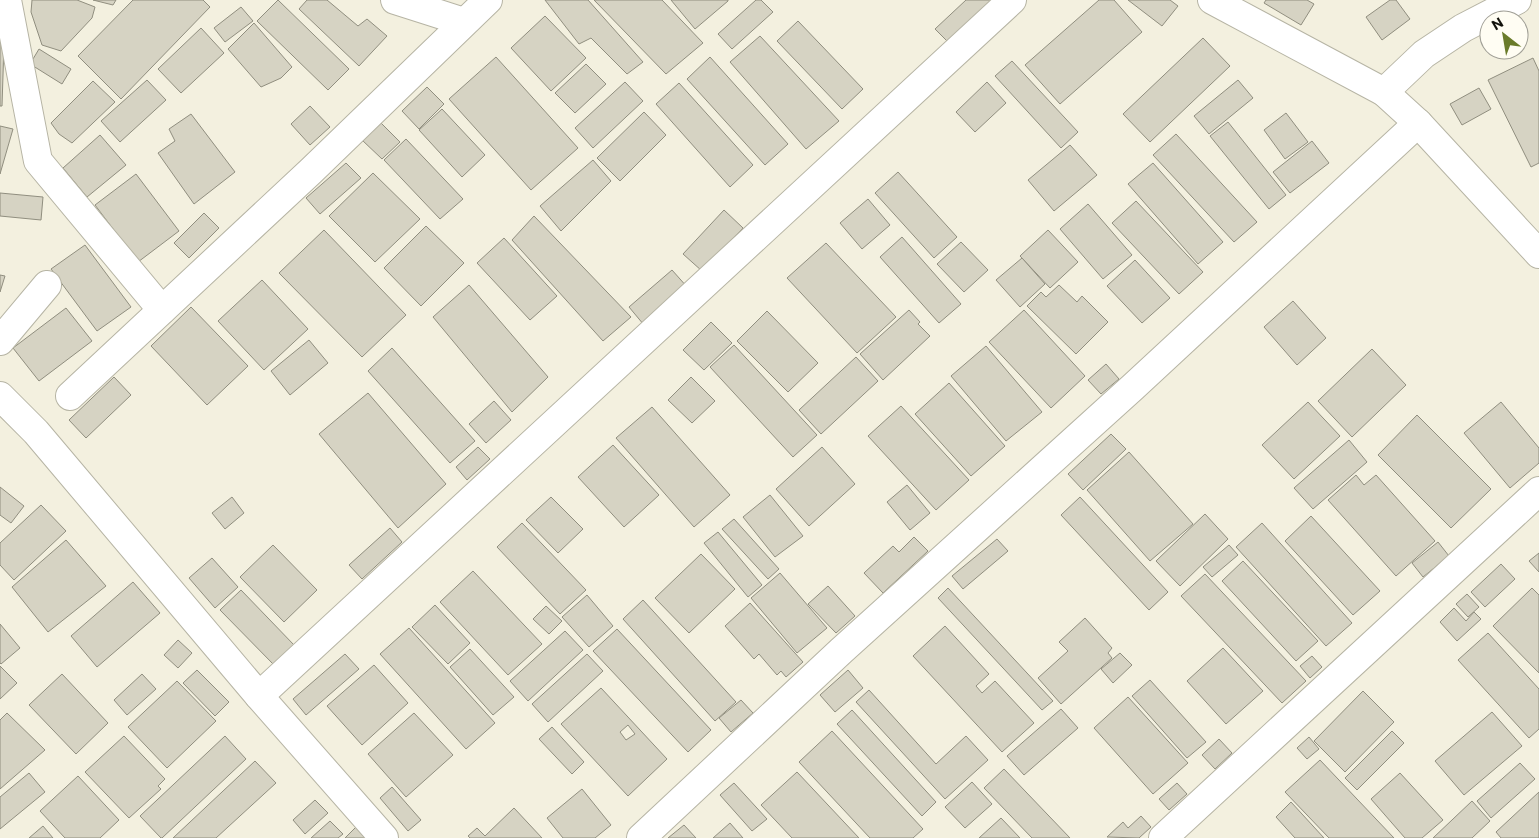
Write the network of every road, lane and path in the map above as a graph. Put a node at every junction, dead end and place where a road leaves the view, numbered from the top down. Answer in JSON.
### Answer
{"nodes":[{"id":1,"x":7,"y":0,"type":"edge"},
{"id":2,"x":395,"y":0,"type":"edge"},
{"id":3,"x":488,"y":0,"type":"edge"},
{"id":4,"x":1012,"y":0,"type":"edge"},
{"id":5,"x":1212,"y":0,"type":"edge"},
{"id":6,"x":1517,"y":0,"type":"edge"},
{"id":7,"x":464,"y":22,"type":"junction"},
{"id":8,"x":1384,"y":92,"type":"junction"},
{"id":9,"x":1418,"y":123,"type":"junction"},
{"id":10,"x":1539,"y":254,"type":"edge"},
{"id":11,"x":47,"y":285,"type":"dead end"},
{"id":12,"x":162,"y":310,"type":"junction"},
{"id":13,"x":0,"y":340,"type":"edge"},
{"id":14,"x":0,"y":396,"type":"edge"},
{"id":15,"x":70,"y":396,"type":"dead end"},
{"id":16,"x":1539,"y":491,"type":"edge"},
{"id":17,"x":259,"y":696,"type":"junction"},
{"id":18,"x":384,"y":838,"type":"edge"},
{"id":19,"x":641,"y":838,"type":"edge"},
{"id":20,"x":1163,"y":838,"type":"edge"}],
"edges":[{"from":1,"to":12,"type":"street"},
{"from":2,"to":7,"type":"street"},
{"from":3,"to":7,"type":"street"},
{"from":4,"to":17,"type":"street"},
{"from":5,"to":8,"type":"street"},
{"from":6,"to":8,"type":"street"},
{"from":7,"to":12,"type":"street"},
{"from":8,"to":9,"type":"street"},
{"from":9,"to":10,"type":"street"},
{"from":9,"to":19,"type":"street"},
{"from":11,"to":13,"type":"street"},
{"from":12,"to":15,"type":"street"},
{"from":14,"to":17,"type":"street"},
{"from":16,"to":20,"type":"street"},
{"from":17,"to":18,"type":"street"}]}
